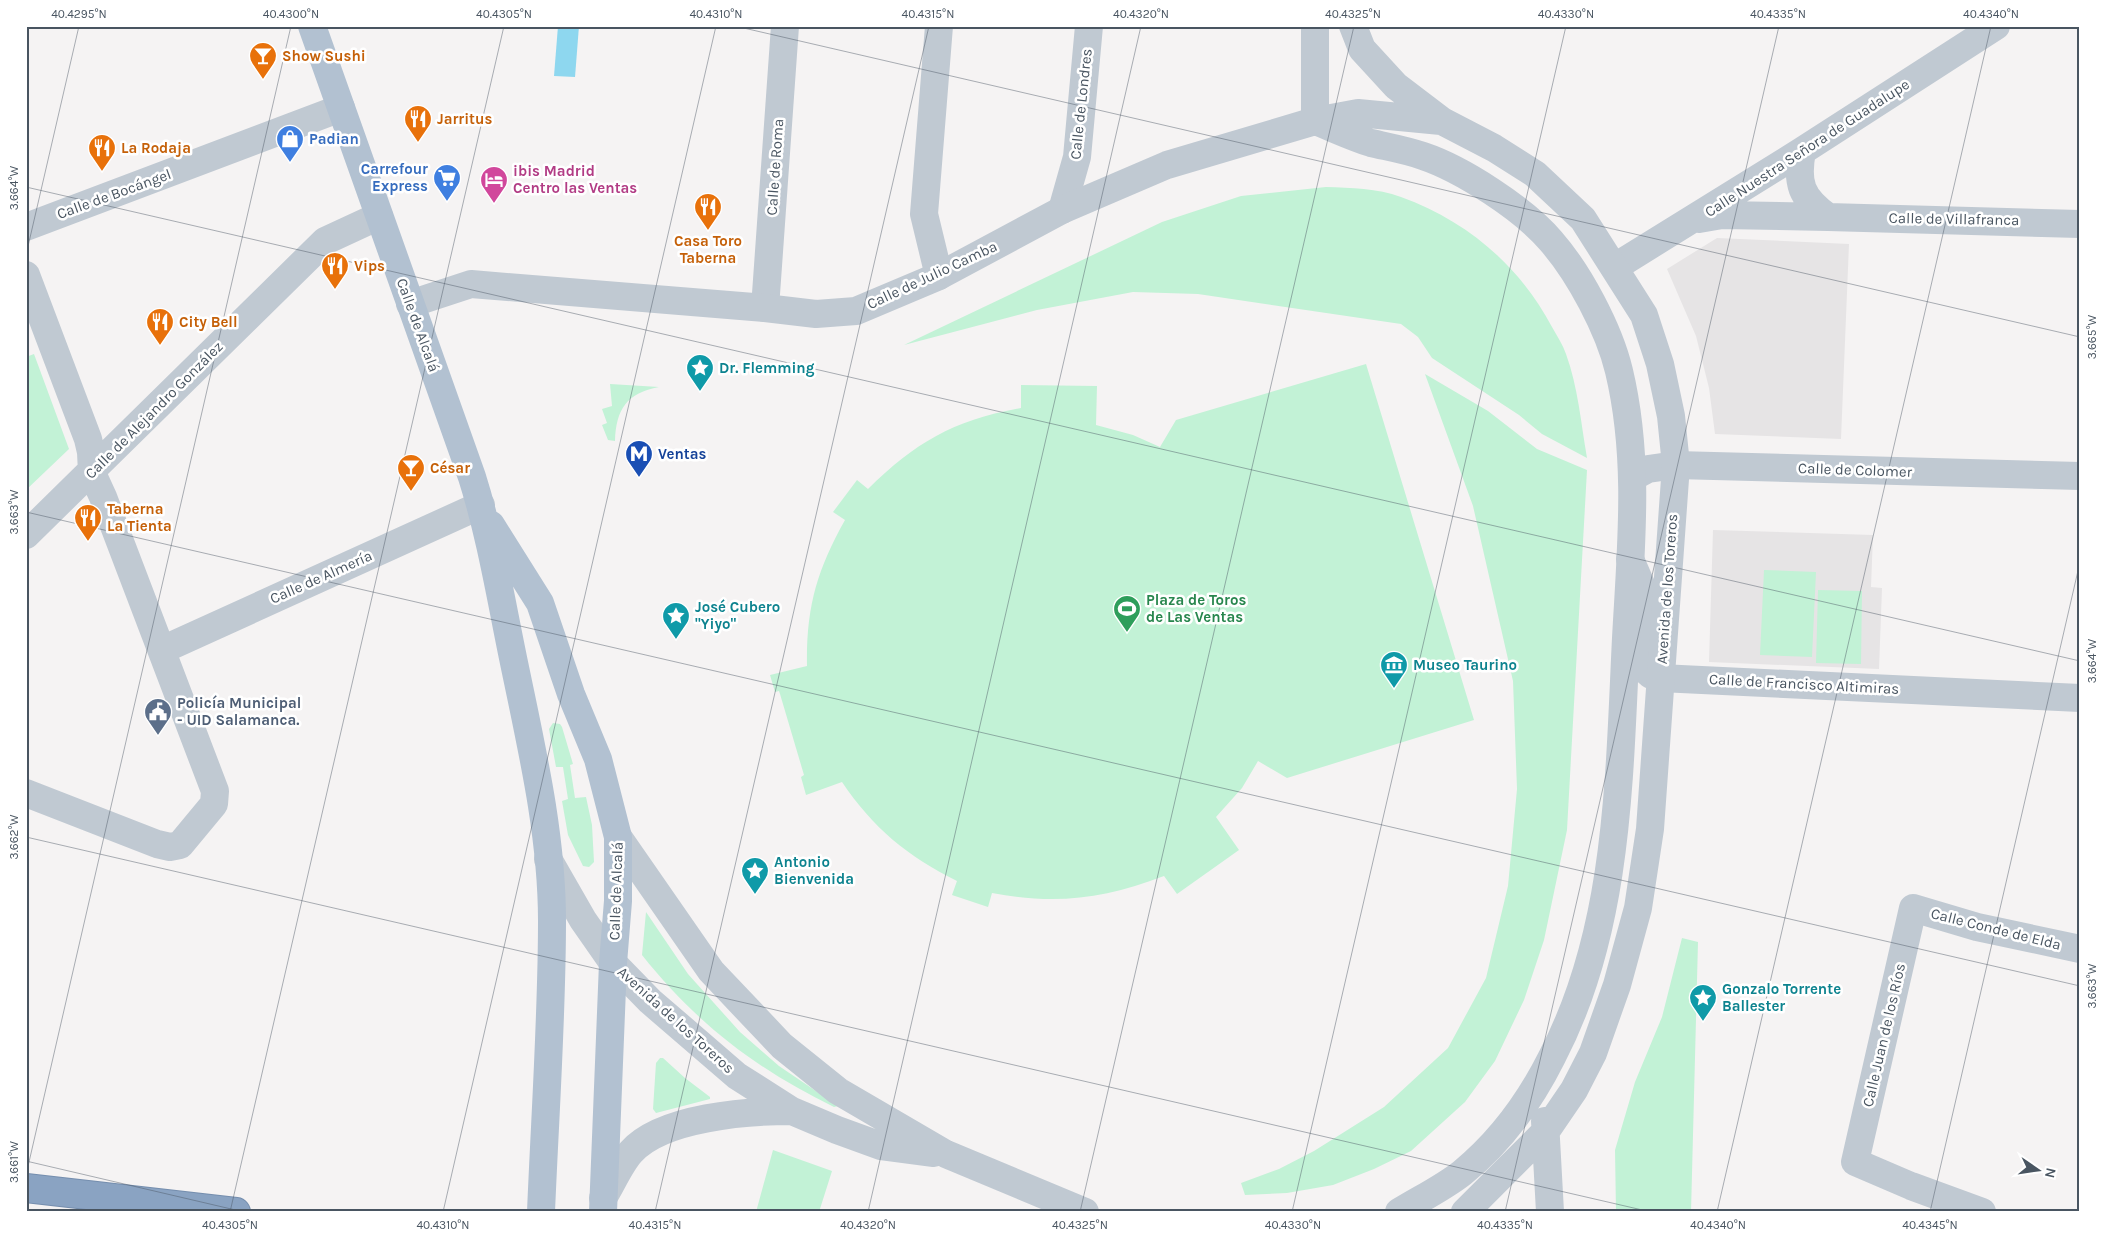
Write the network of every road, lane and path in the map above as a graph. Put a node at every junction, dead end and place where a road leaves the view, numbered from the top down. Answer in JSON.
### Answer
{"nodes":[{"id":1,"x":312,"y":26,"type":"edge"},
{"id":2,"x":785,"y":26,"type":"edge"},
{"id":3,"x":939,"y":26,"type":"edge"},
{"id":4,"x":1088,"y":26,"type":"edge"},
{"id":5,"x":1315,"y":26,"type":"edge"},
{"id":6,"x":1354,"y":26,"type":"edge"},
{"id":7,"x":1996,"y":26,"type":"edge"},
{"id":8,"x":341,"y":108,"type":"junction"},
{"id":9,"x":1315,"y":121,"type":"junction"},
{"id":10,"x":1442,"y":121,"type":"junction"},
{"id":11,"x":1802,"y":151,"type":"junction"},
{"id":12,"x":1062,"y":210,"type":"junction"},
{"id":13,"x":378,"y":216,"type":"junction"},
{"id":14,"x":1828,"y":217,"type":"junction"},
{"id":15,"x":1695,"y":219,"type":"junction"},
{"id":16,"x":2080,"y":224,"type":"edge"},
{"id":17,"x":26,"y":227,"type":"edge"},
{"id":18,"x":1615,"y":266,"type":"junction"},
{"id":19,"x":26,"y":275,"type":"edge"},
{"id":20,"x":939,"y":276,"type":"junction"},
{"id":21,"x":410,"y":304,"type":"junction"},
{"id":22,"x":765,"y":308,"type":"junction"},
{"id":23,"x":1676,"y":465,"type":"junction"},
{"id":24,"x":92,"y":473,"type":"junction"},
{"id":25,"x":2080,"y":476,"type":"edge"},
{"id":26,"x":1633,"y":477,"type":"junction"},
{"id":27,"x":482,"y":508,"type":"junction"},
{"id":28,"x":26,"y":535,"type":"edge"},
{"id":29,"x":1630,"y":559,"type":"junction"},
{"id":30,"x":162,"y":650,"type":"junction"},
{"id":31,"x":1660,"y":678,"type":"junction"},
{"id":32,"x":2080,"y":698,"type":"edge"},
{"id":33,"x":26,"y":793,"type":"edge"},
{"id":34,"x":618,"y":837,"type":"junction"},
{"id":35,"x":548,"y":858,"type":"junction"},
{"id":36,"x":1913,"y":908,"type":"joint"},
{"id":37,"x":2080,"y":949,"type":"edge"},
{"id":38,"x":613,"y":963,"type":"junction"},
{"id":39,"x":1553,"y":1057,"type":"junction"},
{"id":40,"x":792,"y":1111,"type":"junction"},
{"id":41,"x":1546,"y":1131,"type":"junction"},
{"id":42,"x":946,"y":1154,"type":"junction"},
{"id":43,"x":26,"y":1188,"type":"edge"},
{"id":44,"x":603,"y":1205,"type":"edge"},
{"id":45,"x":236,"y":1212,"type":"edge"},
{"id":46,"x":541,"y":1212,"type":"edge"},
{"id":47,"x":1085,"y":1212,"type":"edge"},
{"id":48,"x":1399,"y":1212,"type":"edge"},
{"id":49,"x":1465,"y":1212,"type":"edge"},
{"id":50,"x":1550,"y":1212,"type":"edge"},
{"id":51,"x":1982,"y":1212,"type":"edge"}],
"edges":[{"from":1,"to":8,"type":"main road","name":"Calle de Alcalá"},
{"from":2,"to":22,"type":"street","name":"Calle de Roma"},
{"from":3,"to":20,"type":"street"},
{"from":4,"to":12,"type":"street","name":"Calle de Londres"},
{"from":5,"to":9,"type":"street"},
{"from":6,"to":10,"type":"street","name":"Avenida de los Toreros"},
{"from":7,"to":11,"type":"street","name":"Calle Nuestra Señora de Guadalupe"},
{"from":8,"to":13,"type":"main road","name":"Calle de Alcalá"},
{"from":8,"to":17,"type":"street","name":"Calle de Bocángel"},
{"from":9,"to":10,"type":"street","name":"Avenida de los Toreros"},
{"from":9,"to":12,"type":"street","name":"Calle de Julio Camba"},
{"from":9,"to":26,"type":"street"},
{"from":10,"to":18,"type":"street","name":"Avenida de los Toreros"},
{"from":11,"to":14,"type":"street"},
{"from":11,"to":15,"type":"street","name":"Calle Nuestra Señora de Guadalupe"},
{"from":12,"to":20,"type":"street","name":"Calle de Julio Camba"},
{"from":13,"to":21,"type":"main road","name":"Calle de Alcalá"},
{"from":13,"to":24,"type":"street","name":"Calle de Alejandro González"},
{"from":14,"to":15,"type":"street","name":"Calle de Villafranca"},
{"from":14,"to":16,"type":"street","name":"Calle de Villafranca"},
{"from":15,"to":18,"type":"street","name":"Calle Nuestra Señora de Guadalupe"},
{"from":18,"to":23,"type":"street","name":"Avenida de los Toreros"},
{"from":19,"to":24,"type":"street"},
{"from":20,"to":22,"type":"street","name":"Calle de Julio Camba"},
{"from":21,"to":22,"type":"street","name":"Calle de Julio Camba"},
{"from":21,"to":27,"type":"main road","name":"Calle de Alcalá"},
{"from":23,"to":25,"type":"street","name":"Calle de Colomer"},
{"from":23,"to":26,"type":"street","name":"Calle de Colomer"},
{"from":23,"to":31,"type":"street","name":"Avenida de los Toreros"},
{"from":24,"to":28,"type":"street","name":"Calle de Alejandro González"},
{"from":24,"to":30,"type":"street"},
{"from":26,"to":29,"type":"street"},
{"from":27,"to":30,"type":"street","name":"Calle de Almería"},
{"from":27,"to":34,"type":"main road","name":"Calle de Alcalá"},
{"from":27,"to":35,"type":"main road","name":"Calle de Alcalá"},
{"from":29,"to":31,"type":"street"},
{"from":29,"to":39,"type":"street"},
{"from":30,"to":33,"type":"street"},
{"from":31,"to":32,"type":"street","name":"Calle de Francisco Altimiras"},
{"from":31,"to":41,"type":"street","name":"Avenida de los Toreros"},
{"from":34,"to":38,"type":"main road","name":"Calle de Alcalá"},
{"from":34,"to":42,"type":"street","name":"Avenida de los Toreros"},
{"from":35,"to":38,"type":"street","name":"Avenida de los Toreros"},
{"from":35,"to":46,"type":"main road","name":"Calle de Alcalá"},
{"from":36,"to":37,"type":"street","name":"Calle Conde de Elda"},
{"from":36,"to":51,"type":"street","name":"Calle Juan de los Ríos"},
{"from":38,"to":40,"type":"street","name":"Avenida de los Toreros"},
{"from":38,"to":44,"type":"main road","name":"Calle de Alcalá"},
{"from":39,"to":41,"type":"street"},
{"from":39,"to":48,"type":"street"},
{"from":40,"to":42,"type":"street","name":"Avenida de los Toreros"},
{"from":40,"to":44,"type":"street","name":"Avenida de los Toreros"},
{"from":41,"to":49,"type":"street","name":"Avenida de los Toreros"},
{"from":41,"to":50,"type":"street"},
{"from":42,"to":47,"type":"street","name":"Avenida de los Toreros"},
{"from":43,"to":45,"type":"highway"}]}
